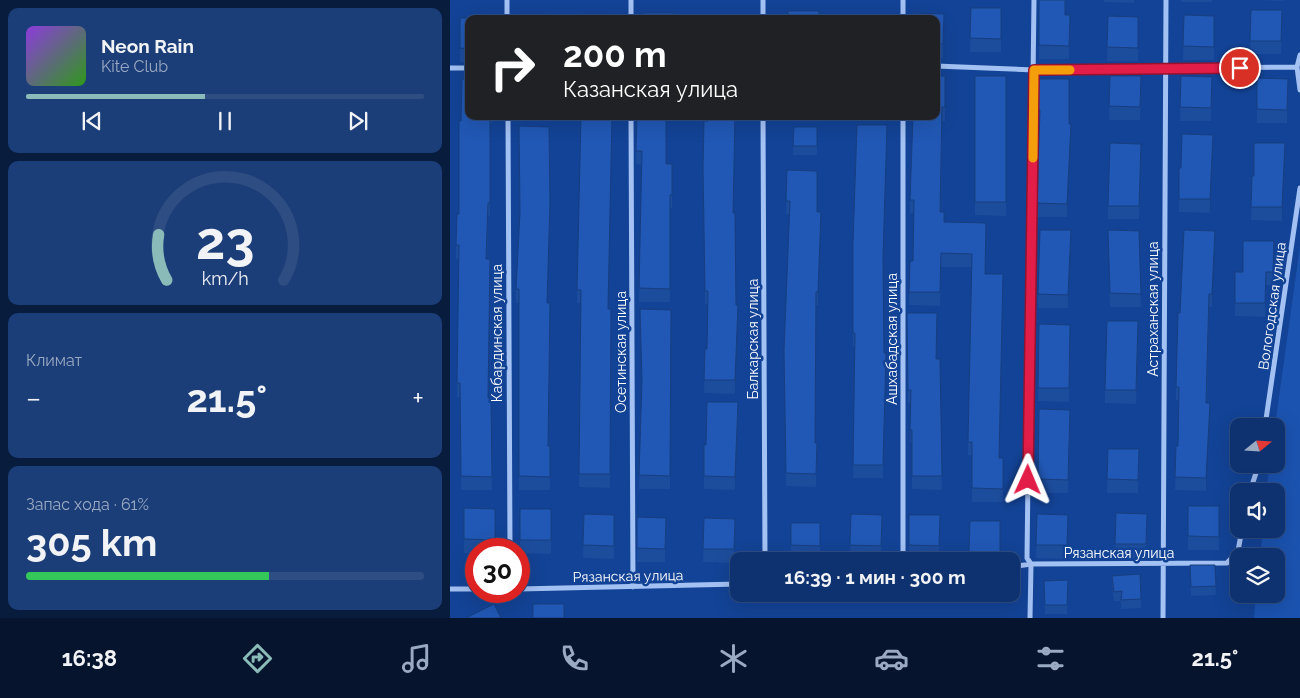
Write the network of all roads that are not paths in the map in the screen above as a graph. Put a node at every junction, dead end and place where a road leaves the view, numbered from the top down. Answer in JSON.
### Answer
{"nodes":[{"id":1,"x":507,"y":0,"type":"edge"},
{"id":2,"x":631,"y":0,"type":"edge"},
{"id":3,"x":763,"y":0,"type":"edge"},
{"id":4,"x":904,"y":0,"type":"edge"},
{"id":5,"x":1034,"y":0,"type":"edge"},
{"id":6,"x":1166,"y":0,"type":"edge"},
{"id":7,"x":507,"y":15,"type":"edge"},
{"id":8,"x":631,"y":15,"type":"edge"},
{"id":9,"x":763,"y":15,"type":"edge"},
{"id":10,"x":904,"y":15,"type":"edge"},
{"id":11,"x":1300,"y":55,"type":"edge"},
{"id":12,"x":940,"y":66,"type":"edge"},
{"id":13,"x":1297,"y":66,"type":"junction"},
{"id":14,"x":450,"y":68,"type":"edge"},
{"id":15,"x":465,"y":68,"type":"edge"},
{"id":16,"x":1034,"y":70,"type":"junction"},
{"id":17,"x":1166,"y":70,"type":"junction"},
{"id":18,"x":1300,"y":90,"type":"edge"},
{"id":19,"x":508,"y":120,"type":"edge"},
{"id":20,"x":631,"y":120,"type":"edge"},
{"id":21,"x":763,"y":120,"type":"edge"},
{"id":22,"x":903,"y":120,"type":"edge"},
{"id":23,"x":1300,"y":188,"type":"edge"},
{"id":24,"x":1266,"y":418,"type":"edge"},
{"id":25,"x":510,"y":538,"type":"edge"},
{"id":26,"x":1240,"y":538,"type":"edge"},
{"id":27,"x":765,"y":552,"type":"edge"},
{"id":28,"x":902,"y":552,"type":"edge"},
{"id":29,"x":1031,"y":564,"type":"junction"},
{"id":30,"x":1164,"y":564,"type":"junction"},
{"id":31,"x":1020,"y":566,"type":"edge"},
{"id":32,"x":730,"y":584,"type":"edge"},
{"id":33,"x":632,"y":587,"type":"junction"},
{"id":34,"x":450,"y":589,"type":"edge"},
{"id":35,"x":465,"y":589,"type":"edge"},
{"id":36,"x":530,"y":589,"type":"edge"},
{"id":37,"x":1030,"y":618,"type":"edge"},
{"id":38,"x":1163,"y":618,"type":"edge"}],
"edges":[{"from":1,"to":7,"type":"street"},
{"from":2,"to":8,"type":"street"},
{"from":3,"to":9,"type":"street"},
{"from":4,"to":10,"type":"street"},
{"from":5,"to":16,"type":"street"},
{"from":6,"to":17,"type":"street","name":"Астраханская улица"},
{"from":11,"to":13,"type":"street"},
{"from":12,"to":16,"type":"street"},
{"from":13,"to":17,"type":"street"},
{"from":13,"to":18,"type":"street"},
{"from":14,"to":15,"type":"street"},
{"from":16,"to":17,"type":"street"},
{"from":16,"to":29,"type":"street"},
{"from":17,"to":30,"type":"street","name":"Астраханская улица"},
{"from":19,"to":25,"type":"street","name":"Кабардинская улица"},
{"from":20,"to":33,"type":"street","name":"Осетинская улица"},
{"from":21,"to":27,"type":"street","name":"Балкарская улица"},
{"from":22,"to":28,"type":"street","name":"Ашхабадская улица"},
{"from":23,"to":24,"type":"street","name":"Вологодская улица"},
{"from":26,"to":30,"type":"street","name":"Рязанская улица"},
{"from":29,"to":30,"type":"street","name":"Рязанская улица"},
{"from":29,"to":31,"type":"street","name":"Рязанская улица"},
{"from":29,"to":37,"type":"street"},
{"from":30,"to":38,"type":"street","name":"Астраханская улица"},
{"from":32,"to":33,"type":"street","name":"Рязанская улица"},
{"from":33,"to":36,"type":"street","name":"Рязанская улица"},
{"from":34,"to":35,"type":"street"}]}
